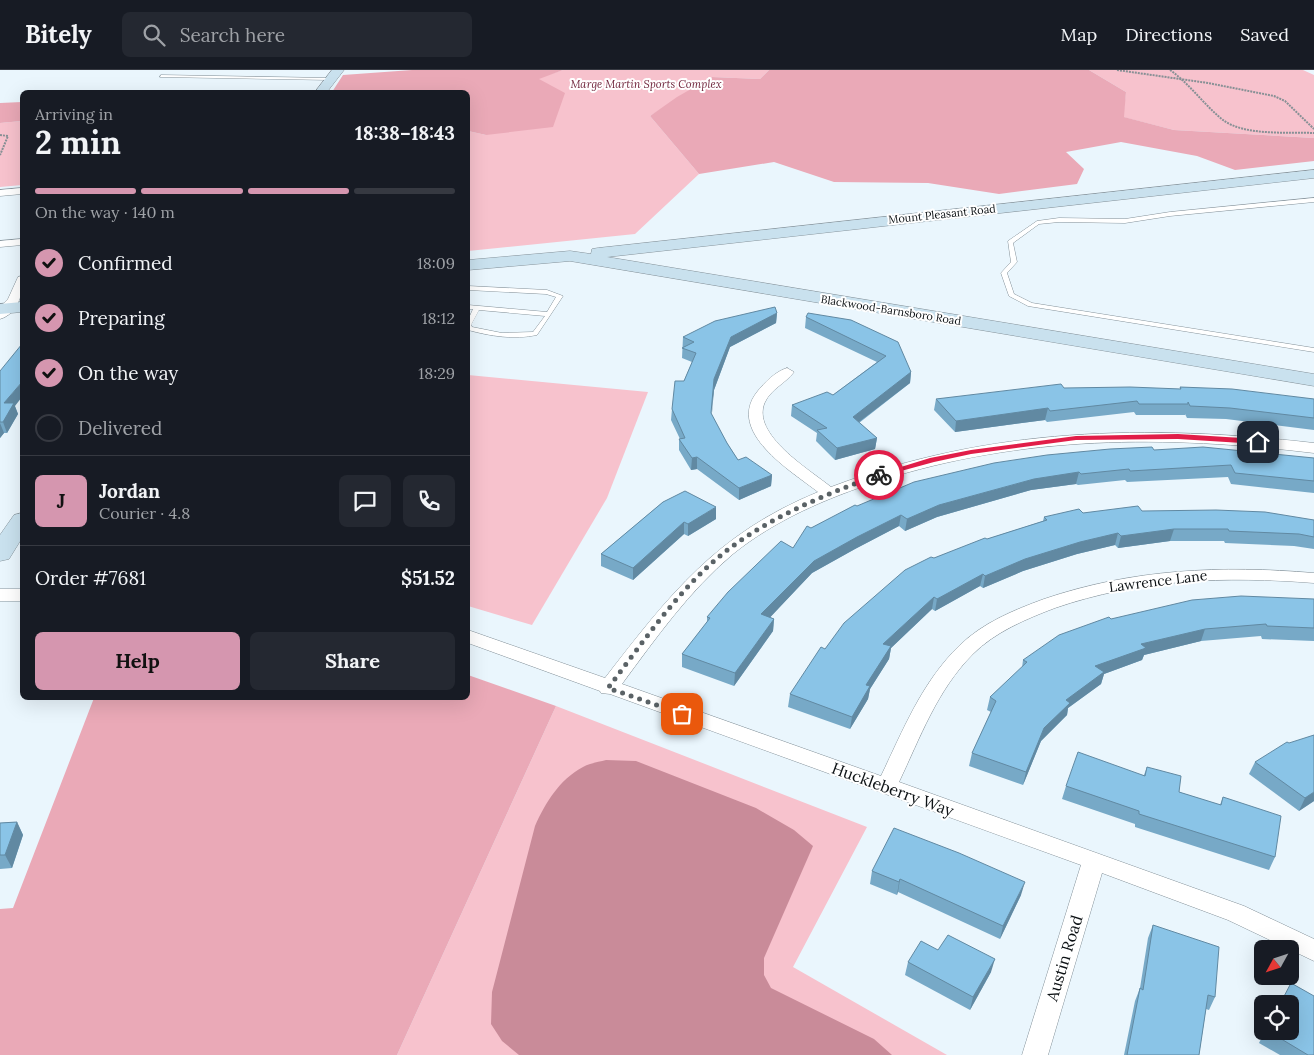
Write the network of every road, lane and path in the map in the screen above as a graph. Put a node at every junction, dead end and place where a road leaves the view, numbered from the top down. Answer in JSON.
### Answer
{"nodes":[{"id":1,"x":1117,"y":70,"type":"edge"},
{"id":2,"x":1170,"y":70,"type":"edge"},
{"id":3,"x":334,"y":74,"type":"edge"},
{"id":4,"x":162,"y":76,"type":"dead end"},
{"id":5,"x":1183,"y":79,"type":"junction"},
{"id":6,"x":322,"y":90,"type":"edge"},
{"id":7,"x":1314,"y":129,"type":"edge"},
{"id":8,"x":1314,"y":133,"type":"edge"},
{"id":9,"x":0,"y":135,"type":"edge"},
{"id":10,"x":0,"y":155,"type":"edge"},
{"id":11,"x":1314,"y":174,"type":"edge"},
{"id":12,"x":20,"y":191,"type":"edge"},
{"id":13,"x":0,"y":193,"type":"edge"},
{"id":14,"x":1314,"y":200,"type":"edge"},
{"id":15,"x":20,"y":242,"type":"edge"},
{"id":16,"x":0,"y":244,"type":"edge"},
{"id":17,"x":570,"y":256,"type":"junction"},
{"id":18,"x":470,"y":266,"type":"edge"},
{"id":19,"x":20,"y":285,"type":"edge"},
{"id":20,"x":470,"y":288,"type":"edge"},
{"id":21,"x":470,"y":307,"type":"edge"},
{"id":22,"x":477,"y":308,"type":"junction"},
{"id":23,"x":7,"y":310,"type":"edge"},
{"id":24,"x":550,"y":314,"type":"junction"},
{"id":25,"x":470,"y":321,"type":"edge"},
{"id":26,"x":470,"y":328,"type":"edge"},
{"id":27,"x":1314,"y":350,"type":"edge"},
{"id":28,"x":787,"y":372,"type":"dead end"},
{"id":29,"x":1314,"y":380,"type":"edge"},
{"id":30,"x":1314,"y":448,"type":"edge"},
{"id":31,"x":829,"y":493,"type":"junction"},
{"id":32,"x":20,"y":523,"type":"edge"},
{"id":33,"x":0,"y":554,"type":"edge"},
{"id":34,"x":1314,"y":578,"type":"edge"},
{"id":35,"x":20,"y":594,"type":"edge"},
{"id":36,"x":0,"y":595,"type":"edge"},
{"id":37,"x":470,"y":637,"type":"edge"},
{"id":38,"x":608,"y":688,"type":"junction"},
{"id":39,"x":886,"y":787,"type":"junction"},
{"id":40,"x":1094,"y":860,"type":"junction"},
{"id":41,"x":1312,"y":944,"type":"edge"},
{"id":42,"x":1035,"y":1055,"type":"edge"}],
"edges":[{"from":1,"to":5,"type":"path"},
{"from":2,"to":5,"type":"path"},
{"from":3,"to":4,"type":"lane"},
{"from":3,"to":6,"type":"main road"},
{"from":5,"to":7,"type":"path"},
{"from":5,"to":8,"type":"path"},
{"from":9,"to":10,"type":"path"},
{"from":11,"to":17,"type":"main road","name":"Mount Pleasant Road"},
{"from":12,"to":13,"type":"street"},
{"from":14,"to":27,"type":"lane"},
{"from":15,"to":16,"type":"street"},
{"from":17,"to":18,"type":"main road","name":"Blackwood-Barnsboro Road"},
{"from":17,"to":29,"type":"main road","name":"Blackwood-Barnsboro Road"},
{"from":19,"to":23,"type":"street"},
{"from":20,"to":24,"type":"lane"},
{"from":21,"to":22,"type":"lane"},
{"from":22,"to":24,"type":"lane"},
{"from":22,"to":25,"type":"lane"},
{"from":24,"to":26,"type":"lane"},
{"from":28,"to":31,"type":"street"},
{"from":30,"to":31,"type":"street"},
{"from":31,"to":38,"type":"street"},
{"from":32,"to":33,"type":"main road"},
{"from":34,"to":39,"type":"street","name":"Lawrence Lane"},
{"from":35,"to":36,"type":"street"},
{"from":37,"to":38,"type":"street","name":"Huckleberry Way"},
{"from":38,"to":39,"type":"street","name":"Huckleberry Way"},
{"from":39,"to":40,"type":"street","name":"Huckleberry Way"},
{"from":40,"to":41,"type":"street","name":"Huckleberry Way"},
{"from":40,"to":42,"type":"street","name":"Austin Road"}]}
